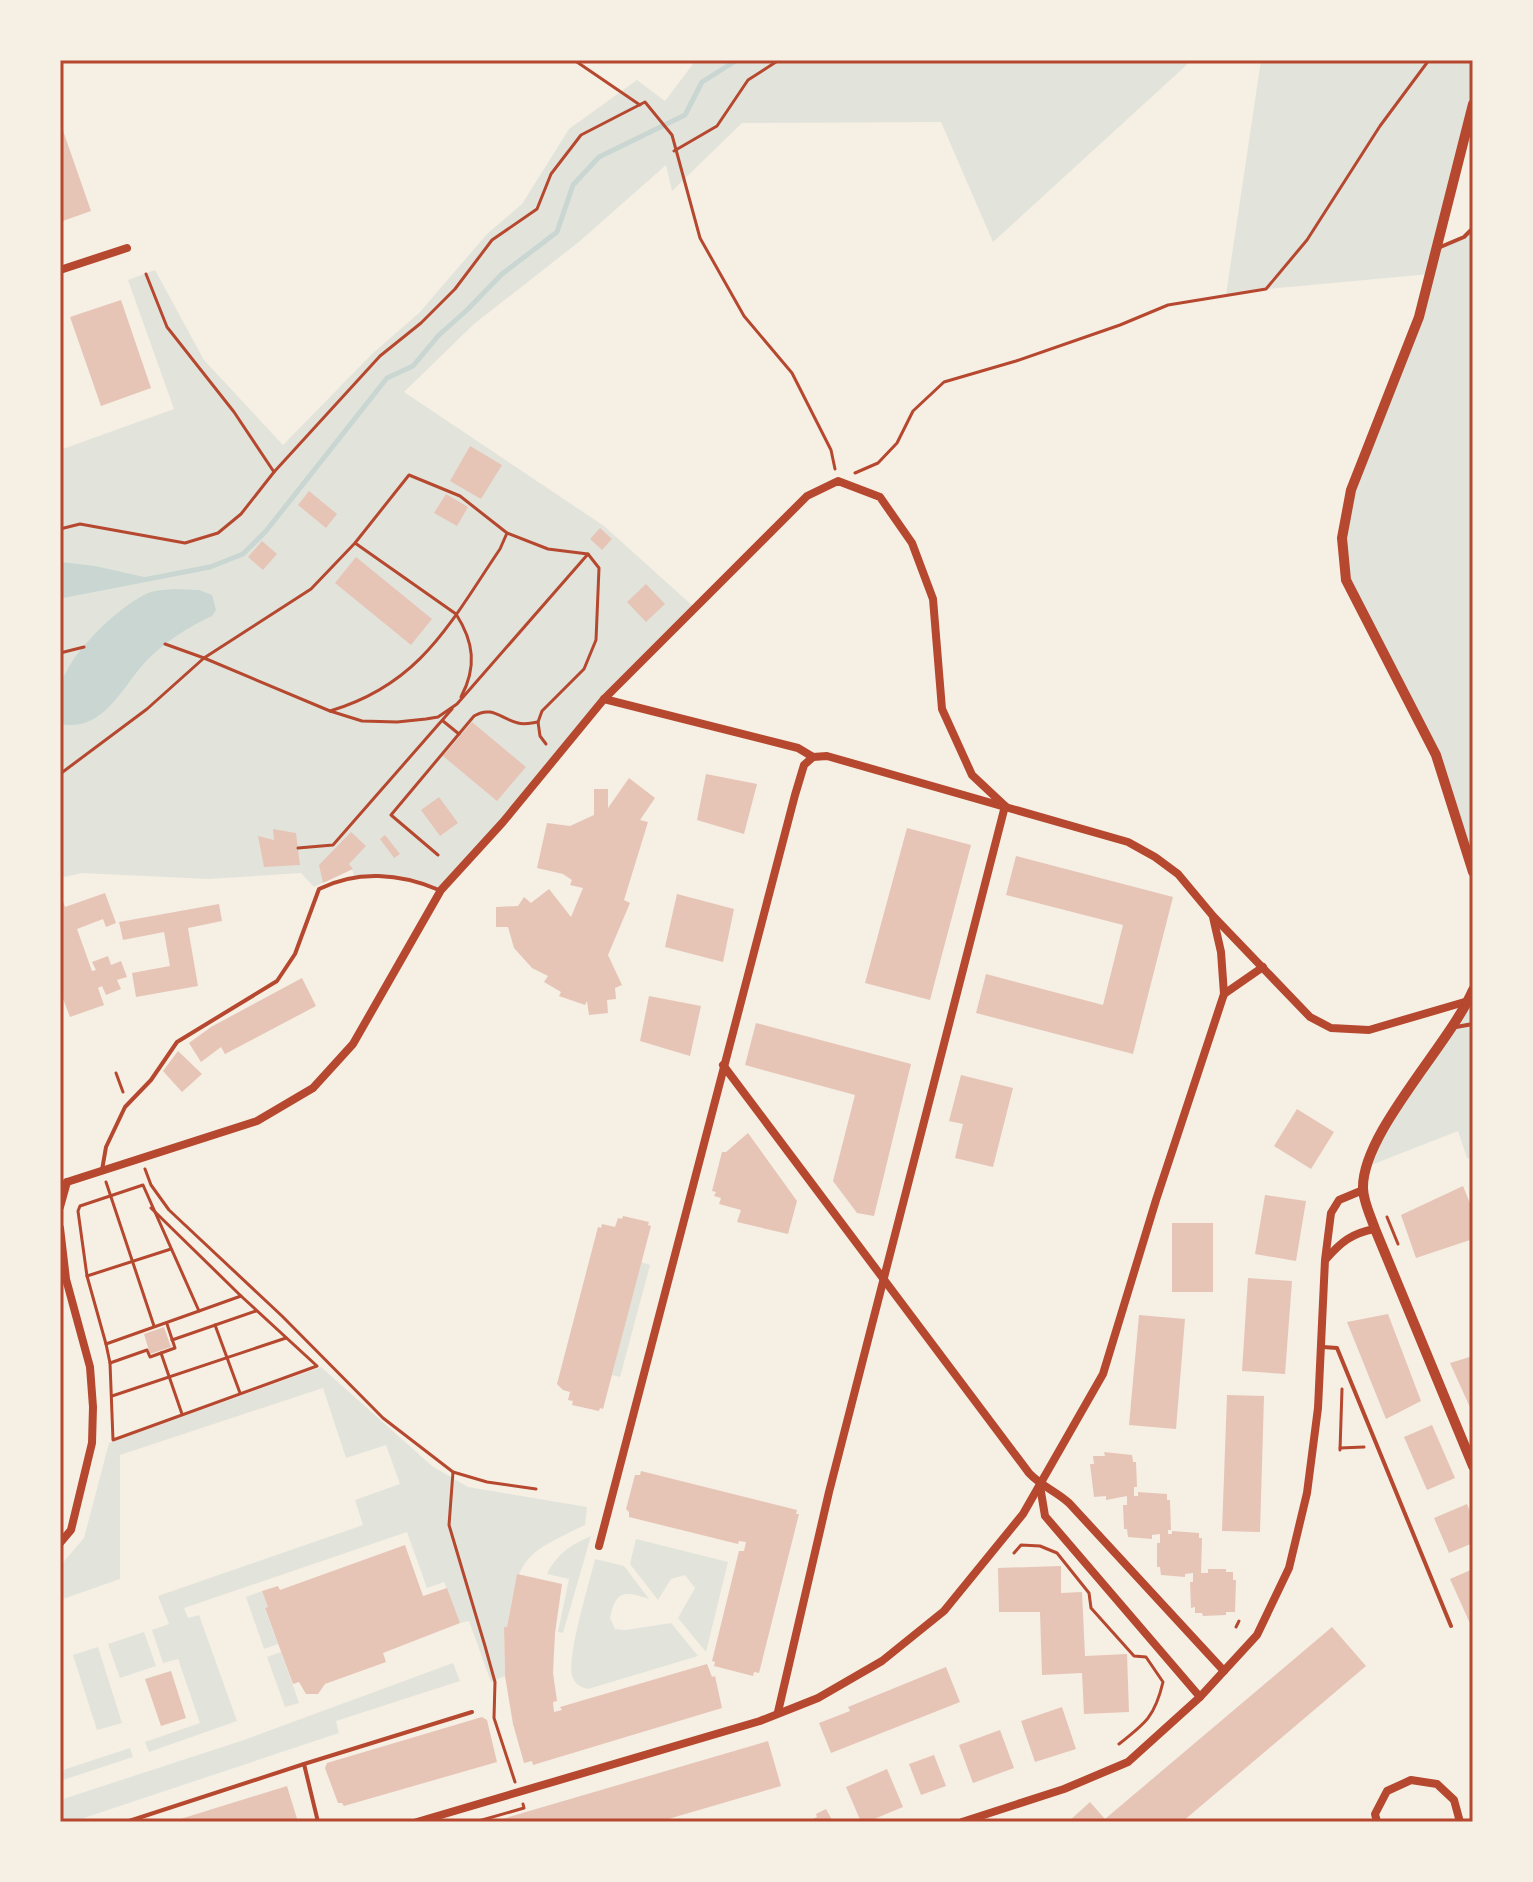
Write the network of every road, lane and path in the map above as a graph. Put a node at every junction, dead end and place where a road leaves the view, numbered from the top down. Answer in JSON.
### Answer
{"nodes":[{"id":1,"x":574,"y":60,"type":"edge"},
{"id":2,"x":779,"y":60,"type":"edge"},
{"id":3,"x":1429,"y":60,"type":"edge"},
{"id":4,"x":1473,"y":104,"type":"edge"},
{"id":5,"x":640,"y":105,"type":"junction"},
{"id":6,"x":674,"y":151,"type":"junction"},
{"id":7,"x":1473,"y":228,"type":"edge"},
{"id":8,"x":127,"y":248,"type":"dead end"},
{"id":9,"x":1438,"y":248,"type":"junction"},
{"id":10,"x":60,"y":270,"type":"edge"},
{"id":11,"x":146,"y":274,"type":"dead end"},
{"id":12,"x":274,"y":472,"type":"junction"},
{"id":13,"x":838,"y":481,"type":"junction"},
{"id":14,"x":60,"y":529,"type":"edge"},
{"id":15,"x":507,"y":533,"type":"junction"},
{"id":16,"x":355,"y":543,"type":"junction"},
{"id":17,"x":588,"y":554,"type":"junction"},
{"id":18,"x":456,"y":614,"type":"junction"},
{"id":19,"x":165,"y":644,"type":"dead end"},
{"id":20,"x":84,"y":647,"type":"dead end"},
{"id":21,"x":60,"y":653,"type":"edge"},
{"id":22,"x":204,"y":658,"type":"junction"},
{"id":23,"x":604,"y":699,"type":"junction"},
{"id":24,"x":457,"y":704,"type":"junction"},
{"id":25,"x":330,"y":711,"type":"junction"},
{"id":26,"x":442,"y":720,"type":"junction"},
{"id":27,"x":538,"y":722,"type":"junction"},
{"id":28,"x":459,"y":734,"type":"junction"},
{"id":29,"x":546,"y":744,"type":"dead end"},
{"id":30,"x":813,"y":757,"type":"junction"},
{"id":31,"x":60,"y":774,"type":"edge"},
{"id":32,"x":1005,"y":806,"type":"junction"},
{"id":33,"x":298,"y":848,"type":"dead end"},
{"id":34,"x":438,"y":855,"type":"dead end"},
{"id":35,"x":1473,"y":872,"type":"edge"},
{"id":36,"x":441,"y":890,"type":"junction"},
{"id":37,"x":1213,"y":916,"type":"junction"},
{"id":38,"x":1263,"y":967,"type":"junction"},
{"id":39,"x":1224,"y":994,"type":"junction"},
{"id":40,"x":1471,"y":996,"type":"edge"},
{"id":41,"x":1473,"y":1024,"type":"edge"},
{"id":42,"x":1454,"y":1027,"type":"junction"},
{"id":43,"x":723,"y":1065,"type":"junction"},
{"id":44,"x":116,"y":1073,"type":"dead end"},
{"id":45,"x":127,"y":1104,"type":"junction"},
{"id":46,"x":102,"y":1170,"type":"junction"},
{"id":47,"x":64,"y":1180,"type":"edge"},
{"id":48,"x":151,"y":1185,"type":"dead end"},
{"id":49,"x":1363,"y":1190,"type":"junction"},
{"id":50,"x":110,"y":1196,"type":"junction"},
{"id":51,"x":60,"y":1207,"type":"edge"},
{"id":52,"x":151,"y":1208,"type":"junction"},
{"id":53,"x":60,"y":1228,"type":"edge"},
{"id":54,"x":1375,"y":1229,"type":"junction"},
{"id":55,"x":171,"y":1249,"type":"junction"},
{"id":56,"x":1325,"y":1260,"type":"junction"},
{"id":57,"x":132,"y":1262,"type":"junction"},
{"id":58,"x":87,"y":1276,"type":"junction"},
{"id":59,"x":885,"y":1280,"type":"junction"},
{"id":60,"x":241,"y":1296,"type":"junction"},
{"id":61,"x":257,"y":1310,"type":"junction"},
{"id":62,"x":199,"y":1311,"type":"junction"},
{"id":63,"x":166,"y":1322,"type":"junction"},
{"id":64,"x":215,"y":1325,"type":"junction"},
{"id":65,"x":154,"y":1326,"type":"junction"},
{"id":66,"x":286,"y":1338,"type":"junction"},
{"id":67,"x":172,"y":1340,"type":"junction"},
{"id":68,"x":106,"y":1344,"type":"junction"},
{"id":69,"x":1321,"y":1346,"type":"junction"},
{"id":70,"x":161,"y":1353,"type":"junction"},
{"id":71,"x":227,"y":1358,"type":"junction"},
{"id":72,"x":110,"y":1363,"type":"junction"},
{"id":73,"x":169,"y":1377,"type":"junction"},
{"id":74,"x":1342,"y":1384,"type":"dead end"},
{"id":75,"x":240,"y":1394,"type":"junction"},
{"id":76,"x":112,"y":1397,"type":"junction"},
{"id":77,"x":182,"y":1414,"type":"junction"},
{"id":78,"x":1374,"y":1446,"type":"dead end"},
{"id":79,"x":1473,"y":1466,"type":"edge"},
{"id":80,"x":453,"y":1472,"type":"junction"},
{"id":81,"x":1040,"y":1485,"type":"junction"},
{"id":82,"x":536,"y":1489,"type":"dead end"},
{"id":83,"x":60,"y":1543,"type":"edge"},
{"id":84,"x":599,"y":1546,"type":"dead end"},
{"id":85,"x":1014,"y":1553,"type":"dead end"},
{"id":86,"x":1239,"y":1621,"type":"dead end"},
{"id":87,"x":1451,"y":1626,"type":"dead end"},
{"id":88,"x":1236,"y":1627,"type":"dead end"},
{"id":89,"x":1224,"y":1671,"type":"junction"},
{"id":90,"x":1200,"y":1697,"type":"junction"},
{"id":91,"x":472,"y":1712,"type":"dead end"},
{"id":92,"x":778,"y":1712,"type":"junction"},
{"id":93,"x":1119,"y":1744,"type":"dead end"},
{"id":94,"x":304,"y":1764,"type":"junction"},
{"id":95,"x":518,"y":1792,"type":"junction"},
{"id":96,"x":126,"y":1822,"type":"edge"},
{"id":97,"x":318,"y":1822,"type":"edge"},
{"id":98,"x":417,"y":1822,"type":"edge"},
{"id":99,"x":475,"y":1822,"type":"edge"},
{"id":100,"x":962,"y":1822,"type":"edge"},
{"id":101,"x":1377,"y":1822,"type":"edge"},
{"id":102,"x":1460,"y":1822,"type":"edge"}],
"edges":[{"from":1,"to":5,"type":"path"},
{"from":2,"to":6,"type":"path"},
{"from":3,"to":13,"type":"path"},
{"from":4,"to":9,"type":"street"},
{"from":5,"to":6,"type":"path"},
{"from":5,"to":12,"type":"path"},
{"from":6,"to":13,"type":"path"},
{"from":7,"to":9,"type":"lane"},
{"from":8,"to":10,"type":"street"},
{"from":9,"to":35,"type":"street"},
{"from":11,"to":12,"type":"path"},
{"from":12,"to":14,"type":"path"},
{"from":13,"to":23,"type":"street"},
{"from":13,"to":32,"type":"street"},
{"from":15,"to":16,"type":"path"},
{"from":15,"to":17,"type":"path"},
{"from":15,"to":18,"type":"path"},
{"from":16,"to":18,"type":"path"},
{"from":16,"to":22,"type":"path"},
{"from":17,"to":24,"type":"path"},
{"from":17,"to":27,"type":"path"},
{"from":18,"to":24,"type":"path"},
{"from":18,"to":25,"type":"path"},
{"from":19,"to":22,"type":"path"},
{"from":20,"to":21,"type":"path"},
{"from":22,"to":25,"type":"path"},
{"from":22,"to":31,"type":"path"},
{"from":23,"to":30,"type":"street"},
{"from":23,"to":36,"type":"street"},
{"from":24,"to":25,"type":"path"},
{"from":24,"to":26,"type":"path"},
{"from":26,"to":28,"type":"path"},
{"from":26,"to":33,"type":"path"},
{"from":27,"to":28,"type":"path"},
{"from":27,"to":29,"type":"path"},
{"from":28,"to":34,"type":"path"},
{"from":30,"to":32,"type":"street"},
{"from":30,"to":43,"type":"street"},
{"from":32,"to":37,"type":"street"},
{"from":32,"to":59,"type":"street"},
{"from":36,"to":45,"type":"lane"},
{"from":36,"to":46,"type":"street"},
{"from":37,"to":38,"type":"street"},
{"from":37,"to":39,"type":"street"},
{"from":38,"to":39,"type":"street"},
{"from":38,"to":40,"type":"street"},
{"from":39,"to":81,"type":"street"},
{"from":40,"to":42,"type":"street"},
{"from":41,"to":42,"type":"lane"},
{"from":42,"to":49,"type":"street"},
{"from":43,"to":59,"type":"street"},
{"from":43,"to":84,"type":"street"},
{"from":44,"to":45,"type":"path"},
{"from":45,"to":46,"type":"lane"},
{"from":46,"to":47,"type":"street"},
{"from":46,"to":50,"type":"path"},
{"from":47,"to":51,"type":"street"},
{"from":48,"to":80,"type":"path"},
{"from":49,"to":54,"type":"street"},
{"from":49,"to":56,"type":"street"},
{"from":50,"to":52,"type":"path"},
{"from":50,"to":57,"type":"path"},
{"from":50,"to":58,"type":"path"},
{"from":52,"to":55,"type":"path"},
{"from":52,"to":60,"type":"path"},
{"from":53,"to":83,"type":"street"},
{"from":54,"to":56,"type":"street"},
{"from":54,"to":79,"type":"street"},
{"from":55,"to":57,"type":"path"},
{"from":55,"to":62,"type":"path"},
{"from":56,"to":69,"type":"street"},
{"from":57,"to":58,"type":"path"},
{"from":57,"to":65,"type":"path"},
{"from":58,"to":68,"type":"path"},
{"from":59,"to":81,"type":"street"},
{"from":59,"to":92,"type":"street"},
{"from":60,"to":61,"type":"path"},
{"from":60,"to":62,"type":"path"},
{"from":61,"to":64,"type":"path"},
{"from":61,"to":66,"type":"path"},
{"from":62,"to":63,"type":"path"},
{"from":63,"to":65,"type":"path"},
{"from":63,"to":67,"type":"path"},
{"from":64,"to":67,"type":"path"},
{"from":64,"to":71,"type":"path"},
{"from":65,"to":68,"type":"path"},
{"from":66,"to":71,"type":"path"},
{"from":66,"to":75,"type":"path"},
{"from":67,"to":70,"type":"path"},
{"from":68,"to":72,"type":"path"},
{"from":69,"to":87,"type":"lane"},
{"from":69,"to":89,"type":"street"},
{"from":70,"to":72,"type":"path"},
{"from":70,"to":73,"type":"path"},
{"from":71,"to":73,"type":"path"},
{"from":71,"to":75,"type":"path"},
{"from":72,"to":76,"type":"path"},
{"from":73,"to":76,"type":"path"},
{"from":73,"to":77,"type":"path"},
{"from":74,"to":78,"type":"path"},
{"from":75,"to":77,"type":"path"},
{"from":76,"to":77,"type":"path"},
{"from":80,"to":82,"type":"path"},
{"from":80,"to":95,"type":"path"},
{"from":81,"to":89,"type":"street"},
{"from":81,"to":90,"type":"street"},
{"from":81,"to":92,"type":"street"},
{"from":85,"to":93,"type":"path"},
{"from":86,"to":88,"type":"path"},
{"from":89,"to":90,"type":"street"},
{"from":90,"to":100,"type":"street"},
{"from":91,"to":94,"type":"lane"},
{"from":92,"to":95,"type":"street"},
{"from":94,"to":96,"type":"lane"},
{"from":94,"to":97,"type":"lane"},
{"from":95,"to":98,"type":"street"},
{"from":95,"to":99,"type":"path"},
{"from":101,"to":102,"type":"street"}]}
